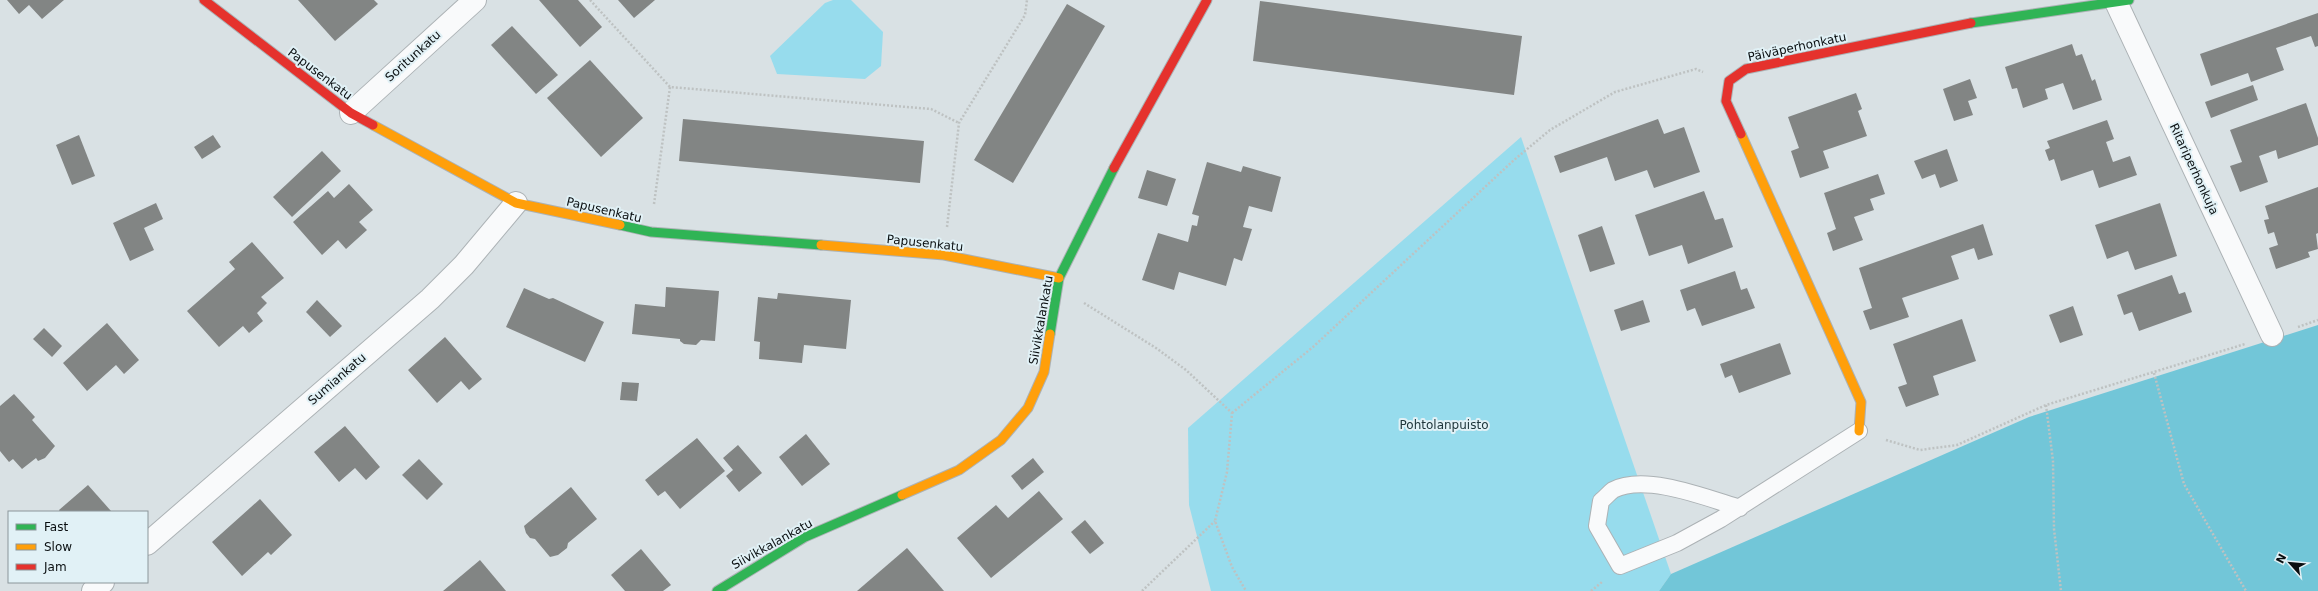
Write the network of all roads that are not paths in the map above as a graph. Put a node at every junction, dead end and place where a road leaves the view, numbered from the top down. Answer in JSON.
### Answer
{"nodes":[{"id":1,"x":204,"y":0,"type":"edge"},
{"id":2,"x":475,"y":0,"type":"edge"},
{"id":3,"x":1207,"y":0,"type":"edge"},
{"id":4,"x":2123,"y":1,"type":"edge"},
{"id":5,"x":351,"y":113,"type":"junction"},
{"id":6,"x":516,"y":202,"type":"junction"},
{"id":7,"x":1059,"y":278,"type":"junction"},
{"id":8,"x":2272,"y":335,"type":"road end"},
{"id":9,"x":1859,"y":431,"type":"joint"},
{"id":10,"x":1740,"y":508,"type":"junction"},
{"id":11,"x":148,"y":543,"type":"edge"},
{"id":12,"x":102,"y":583,"type":"edge"},
{"id":13,"x":93,"y":591,"type":"edge"},
{"id":14,"x":717,"y":591,"type":"edge"}],
"edges":[{"from":1,"to":5,"type":"street","name":"Papusenkatu"},
{"from":2,"to":5,"type":"street","name":"Soritunkatu"},
{"from":3,"to":7,"type":"street","name":"Siivikkalankatu"},
{"from":4,"to":8,"type":"street","name":"Ritariperhonkuja"},
{"from":4,"to":9,"type":"street","name":"Päiväperhonkatu"},
{"from":5,"to":6,"type":"street","name":"Papusenkatu"},
{"from":6,"to":7,"type":"street","name":"Papusenkatu"},
{"from":6,"to":11,"type":"street","name":"Sumiankatu"},
{"from":7,"to":14,"type":"street","name":"Siivikkalankatu"},
{"from":9,"to":10,"type":"lane"},
{"from":10,"to":10,"type":"lane"},
{"from":12,"to":13,"type":"street"}]}
